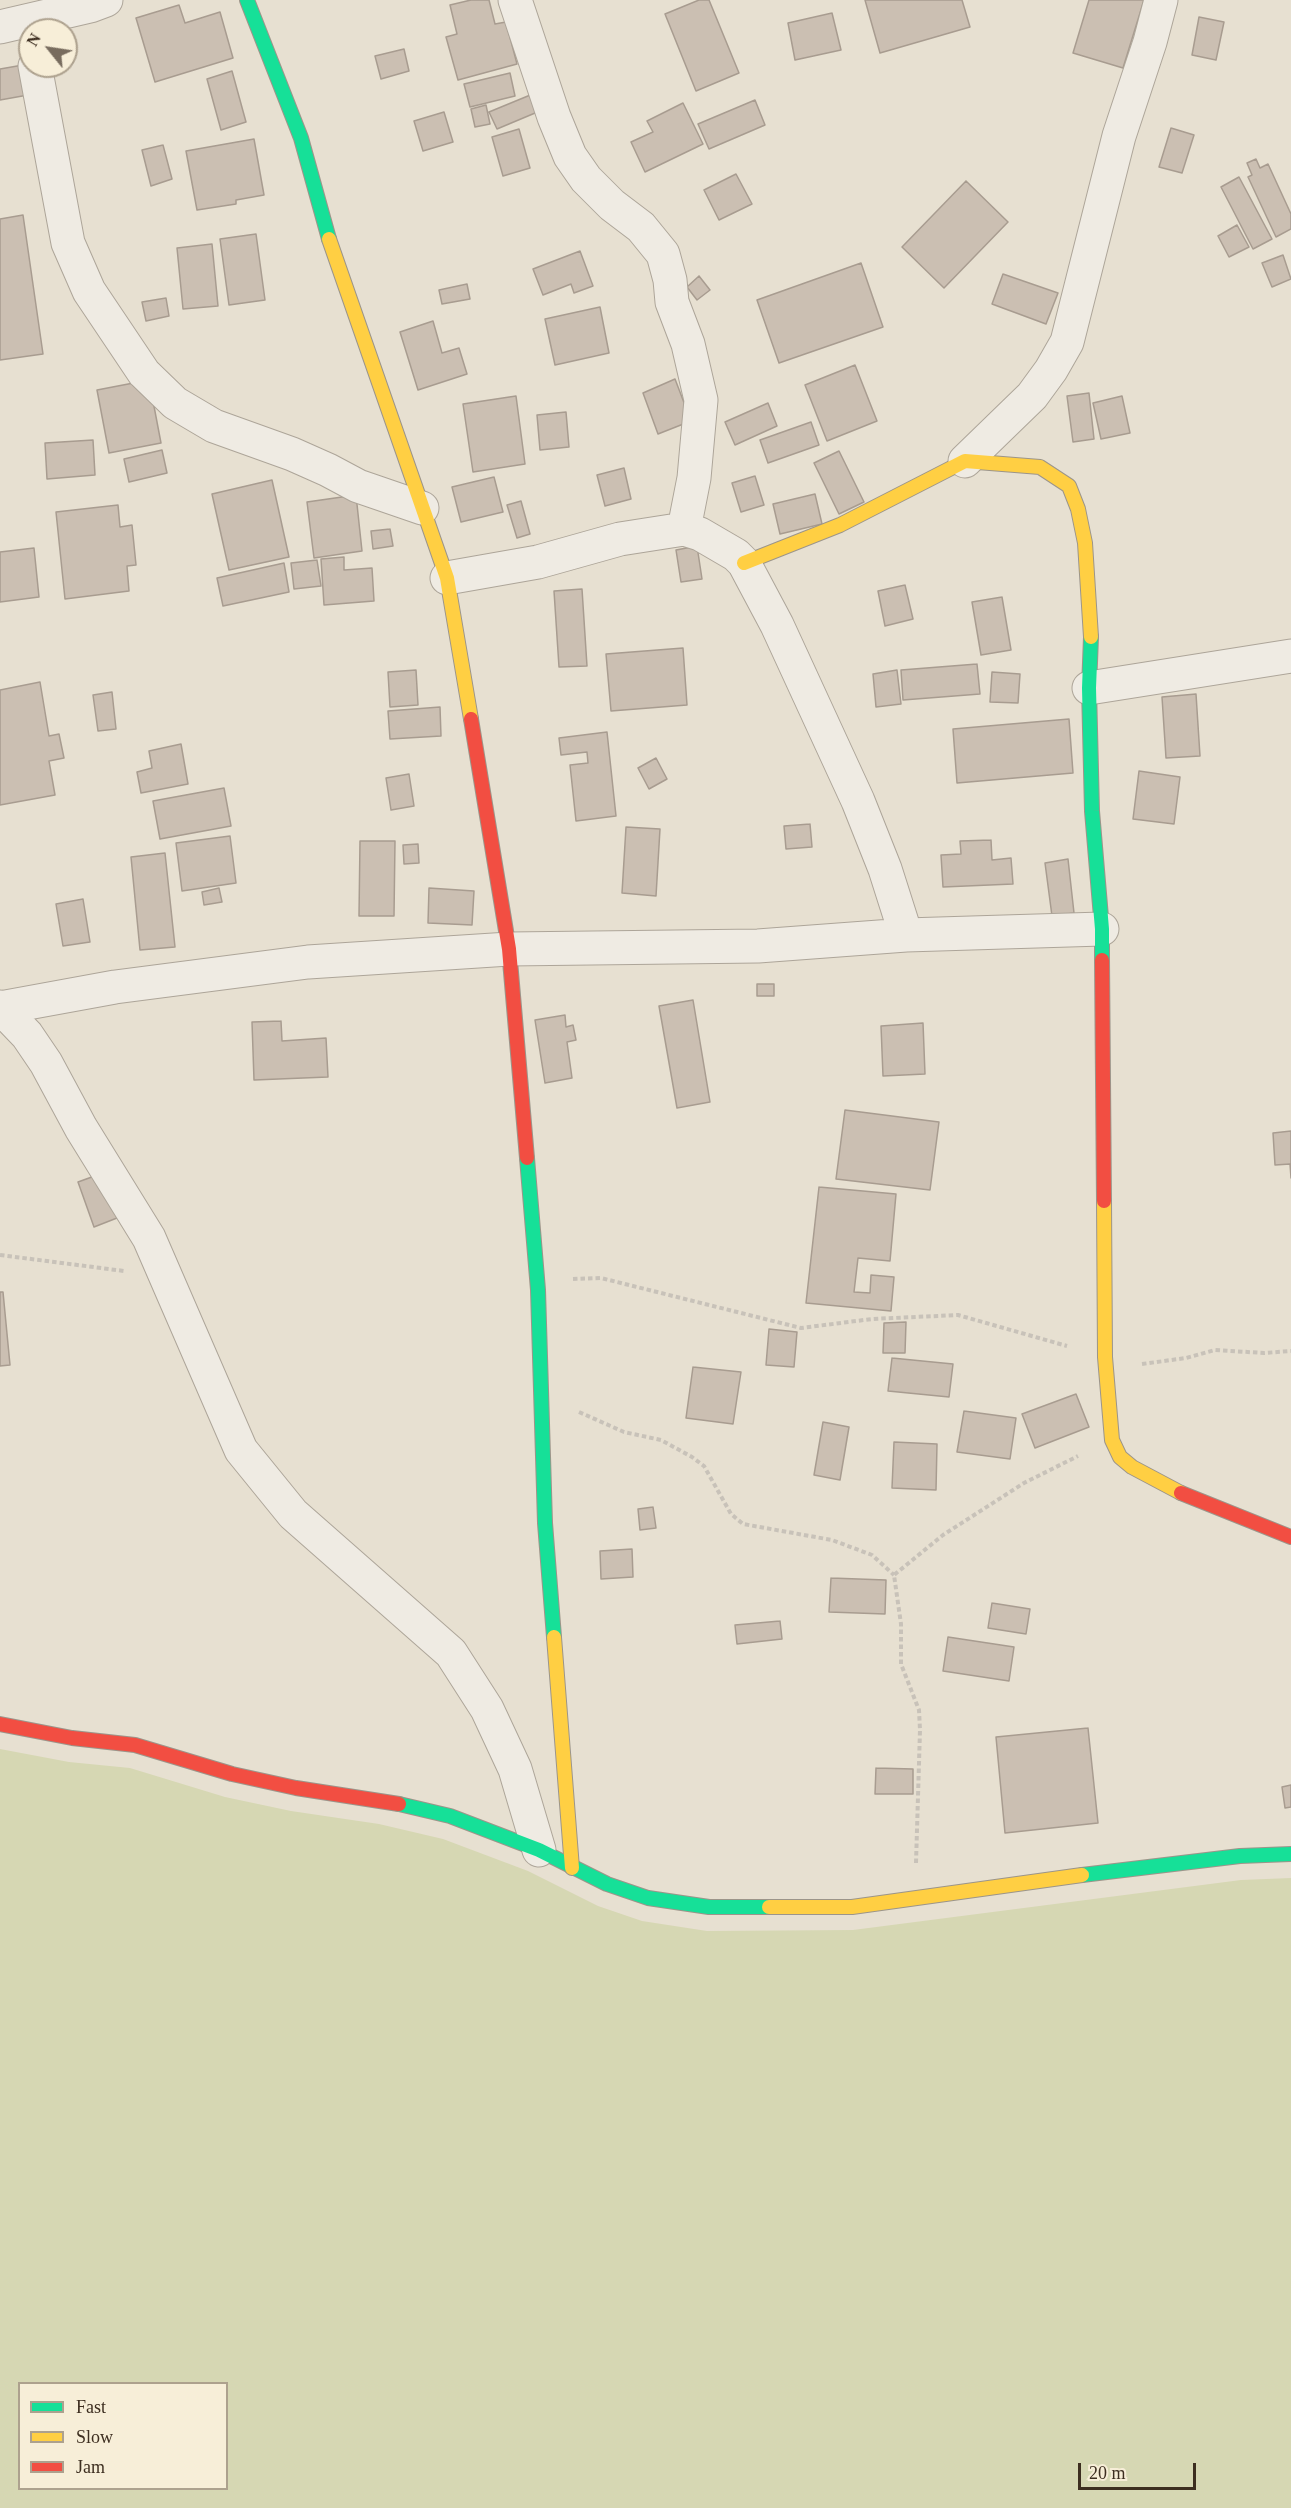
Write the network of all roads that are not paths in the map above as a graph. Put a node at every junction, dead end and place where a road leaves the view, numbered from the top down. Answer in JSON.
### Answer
{"nodes":[{"id":1,"x":106,"y":0,"type":"edge"},
{"id":2,"x":246,"y":0,"type":"edge"},
{"id":3,"x":515,"y":0,"type":"edge"},
{"id":4,"x":1161,"y":0,"type":"edge"},
{"id":5,"x":15,"y":23,"type":"edge"},
{"id":6,"x":37,"y":78,"type":"edge"},
{"id":7,"x":965,"y":461,"type":"junction"},
{"id":8,"x":422,"y":508,"type":"junction"},
{"id":9,"x":684,"y":529,"type":"junction"},
{"id":10,"x":744,"y":563,"type":"junction"},
{"id":11,"x":447,"y":578,"type":"junction"},
{"id":12,"x":1291,"y":656,"type":"edge"},
{"id":13,"x":1089,"y":688,"type":"junction"},
{"id":14,"x":1102,"y":929,"type":"junction"},
{"id":15,"x":906,"y":935,"type":"junction"},
{"id":16,"x":509,"y":949,"type":"junction"},
{"id":17,"x":1,"y":1008,"type":"edge"},
{"id":18,"x":1291,"y":1537,"type":"edge"},
{"id":19,"x":0,"y":1724,"type":"edge"},
{"id":20,"x":539,"y":1850,"type":"junction"},
{"id":21,"x":1291,"y":1854,"type":"edge"},
{"id":22,"x":572,"y":1868,"type":"junction"}],
"edges":[{"from":1,"to":5,"type":"street"},
{"from":2,"to":8,"type":"street"},
{"from":3,"to":9,"type":"street"},
{"from":4,"to":7,"type":"street"},
{"from":6,"to":8,"type":"street"},
{"from":7,"to":10,"type":"street"},
{"from":7,"to":13,"type":"street"},
{"from":8,"to":11,"type":"street"},
{"from":9,"to":10,"type":"street"},
{"from":9,"to":11,"type":"street"},
{"from":10,"to":15,"type":"street"},
{"from":11,"to":16,"type":"street"},
{"from":12,"to":13,"type":"street"},
{"from":13,"to":14,"type":"street"},
{"from":14,"to":15,"type":"street"},
{"from":14,"to":18,"type":"street"},
{"from":15,"to":16,"type":"street"},
{"from":16,"to":17,"type":"street"},
{"from":16,"to":22,"type":"street"},
{"from":17,"to":20,"type":"street"},
{"from":19,"to":20,"type":"street"},
{"from":20,"to":22,"type":"street"},
{"from":21,"to":22,"type":"street"}]}
